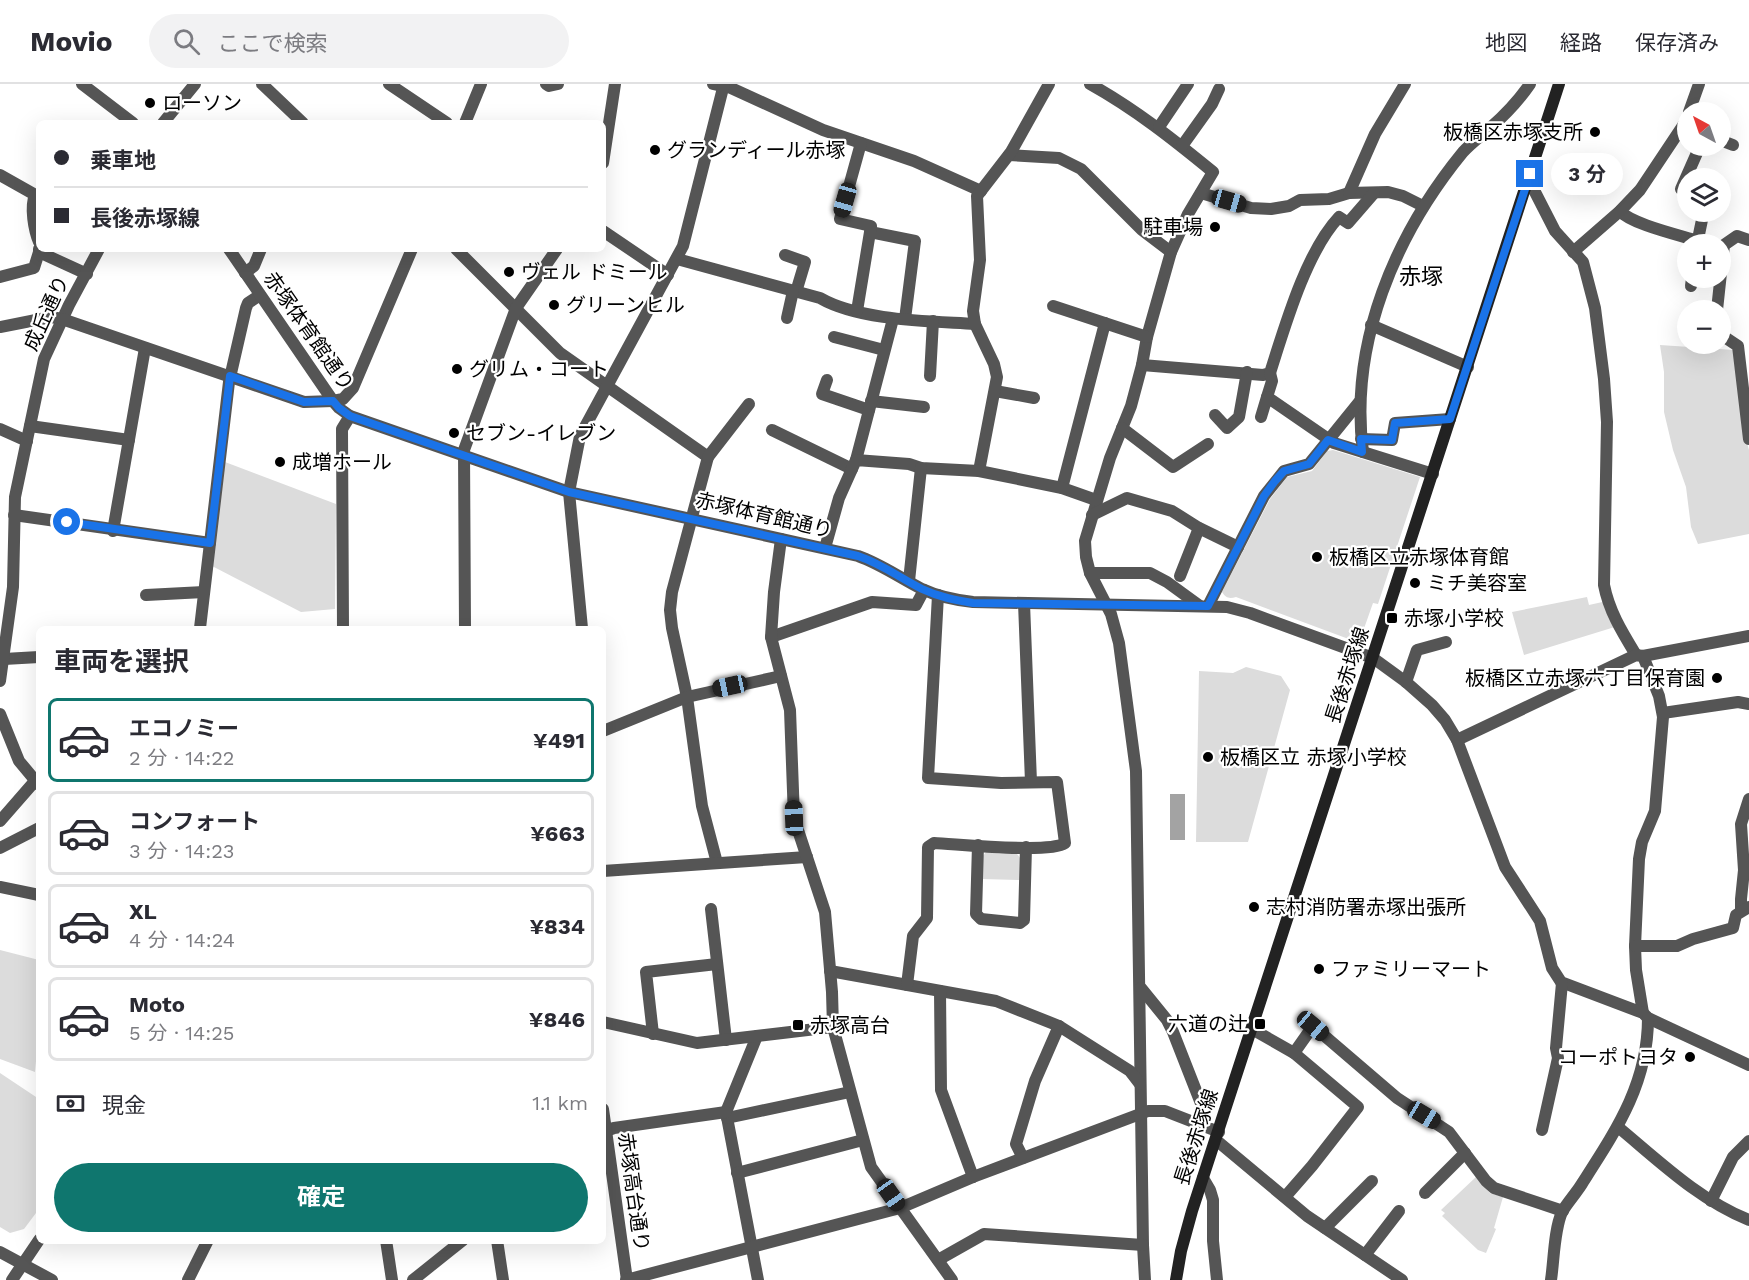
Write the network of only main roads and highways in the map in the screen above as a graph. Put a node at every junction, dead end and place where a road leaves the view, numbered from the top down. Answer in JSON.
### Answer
{"nodes":[{"id":1,"x":1559,"y":84,"type":"edge"},
{"id":2,"x":1176,"y":1280,"type":"edge"}],
"edges":[{"from":1,"to":2,"type":"main road","name":"長後赤塚線"}]}
